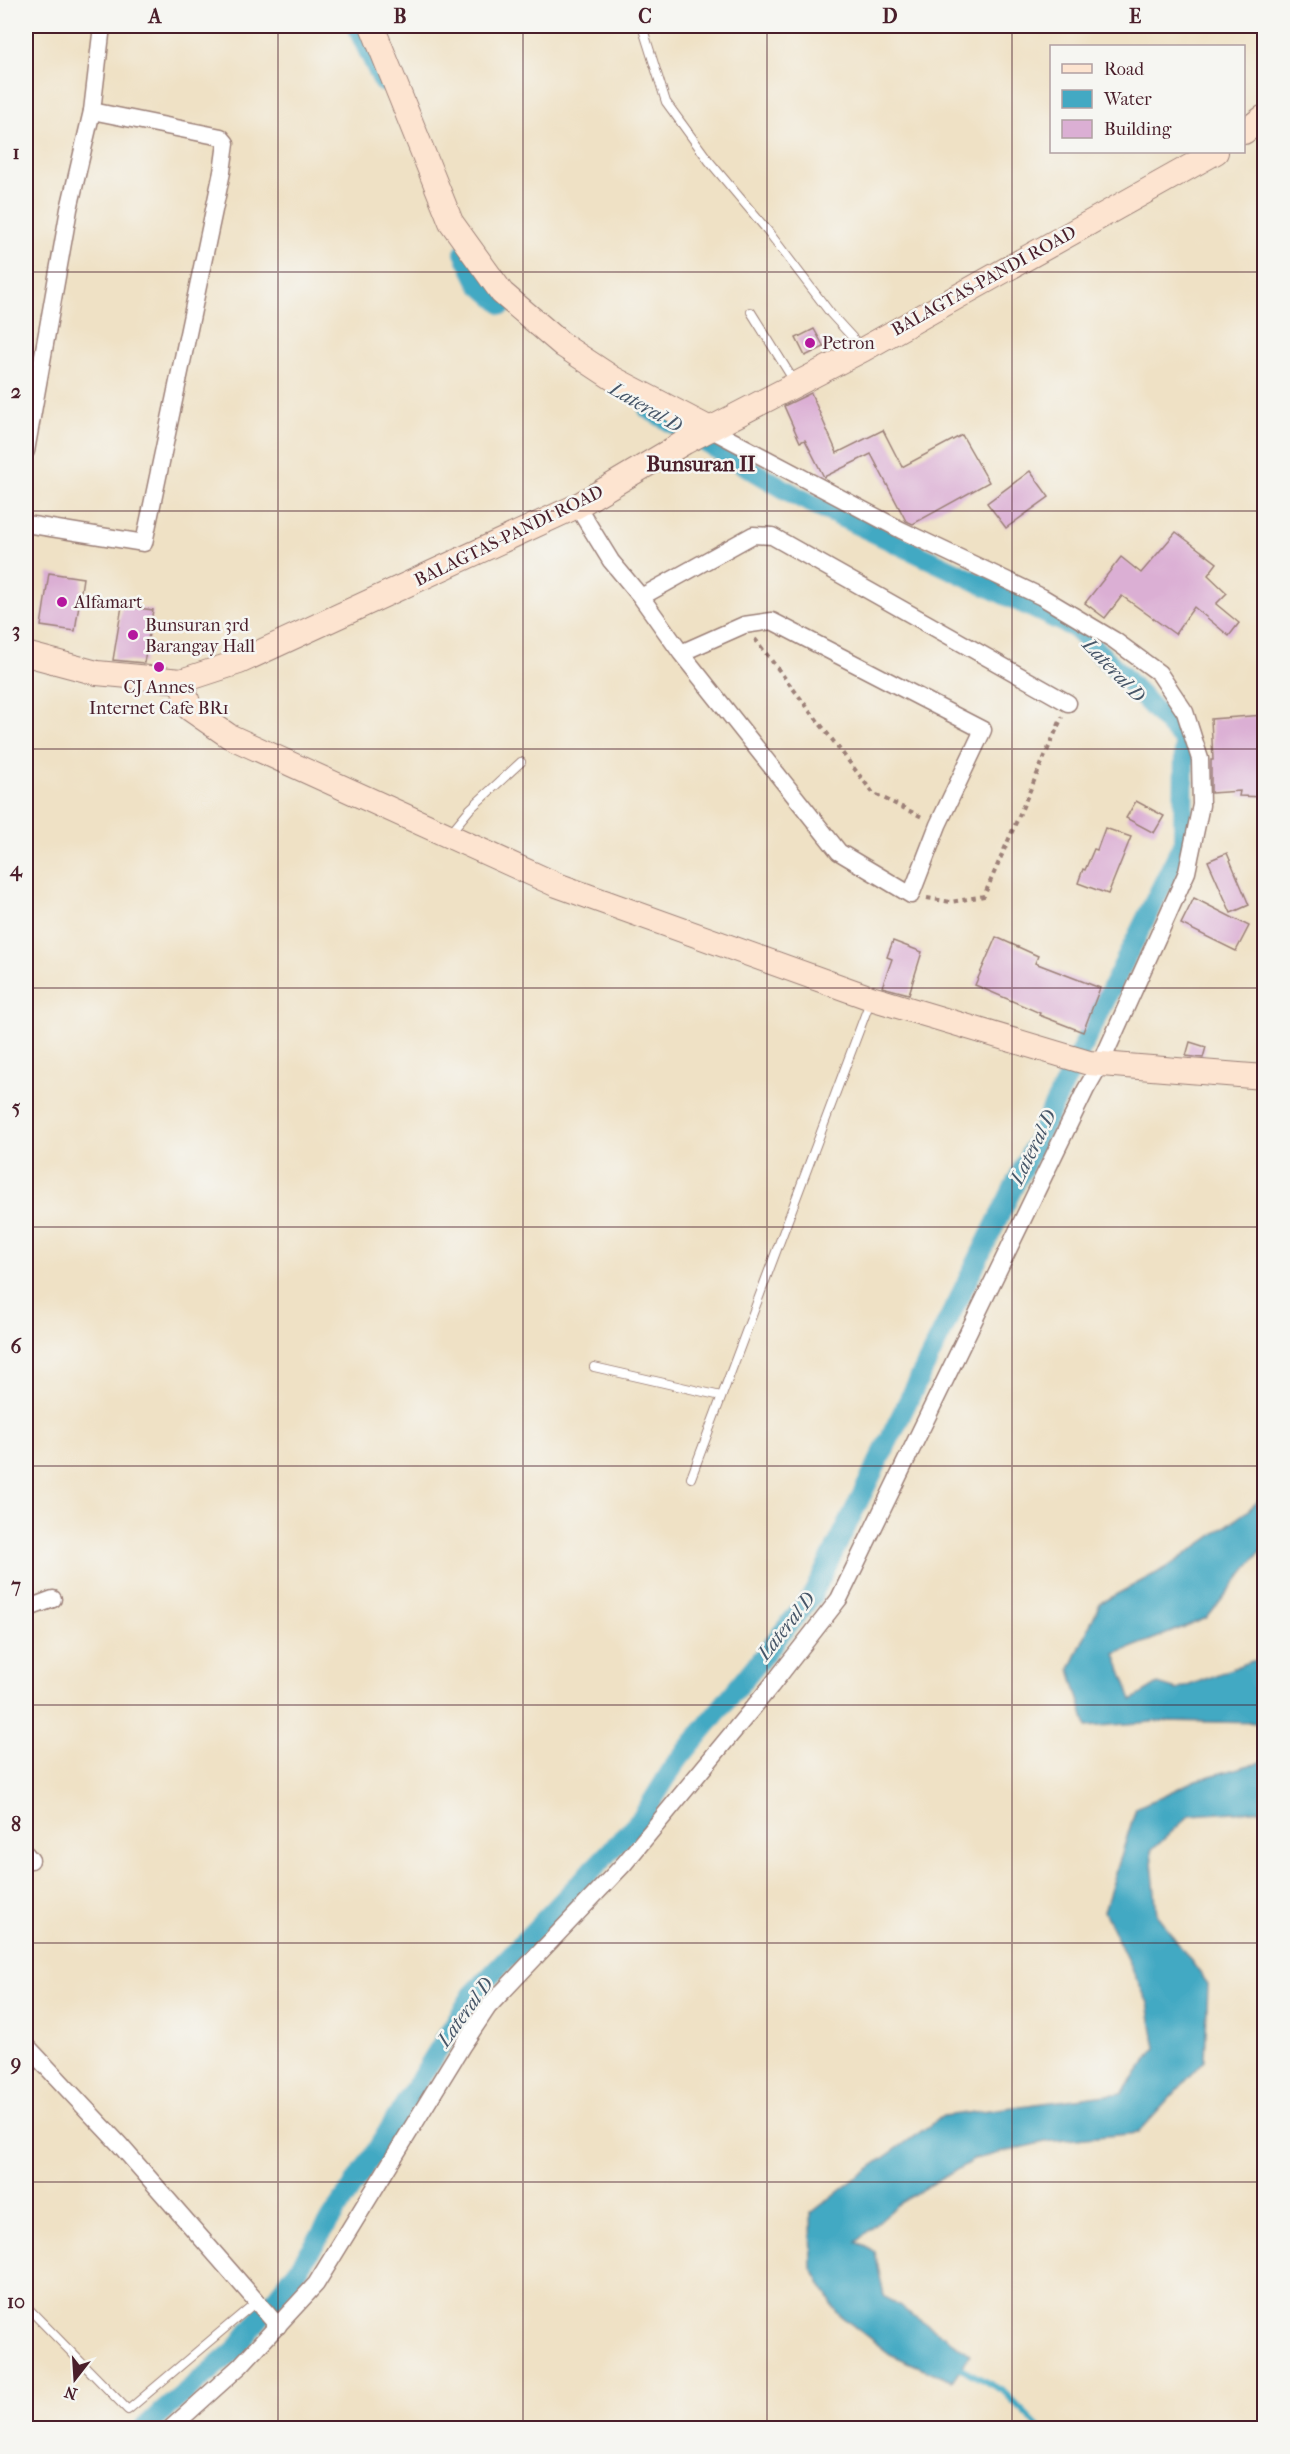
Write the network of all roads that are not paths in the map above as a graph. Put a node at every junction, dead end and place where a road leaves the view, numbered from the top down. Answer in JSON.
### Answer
{"nodes":[{"id":1,"x":102,"y":26,"type":"edge"},
{"id":2,"x":372,"y":26,"type":"edge"},
{"id":3,"x":642,"y":26,"type":"edge"},
{"id":4,"x":92,"y":111,"type":"junction"},
{"id":5,"x":1264,"y":117,"type":"edge"},
{"id":6,"x":1245,"y":131,"type":"edge"},
{"id":7,"x":1214,"y":153,"type":"edge"},
{"id":8,"x":751,"y":312,"type":"dead end"},
{"id":9,"x":864,"y":349,"type":"junction"},
{"id":10,"x":796,"y":384,"type":"junction"},
{"id":11,"x":699,"y":434,"type":"junction"},
{"id":12,"x":26,"y":451,"type":"edge"},
{"id":13,"x":577,"y":506,"type":"junction"},
{"id":14,"x":26,"y":524,"type":"edge"},
{"id":15,"x":641,"y":597,"type":"junction"},
{"id":16,"x":681,"y":653,"type":"junction"},
{"id":17,"x":26,"y":654,"type":"edge"},
{"id":18,"x":181,"y":681,"type":"junction"},
{"id":19,"x":1068,"y":704,"type":"road end"},
{"id":20,"x":521,"y":762,"type":"dead end"},
{"id":21,"x":448,"y":836,"type":"junction"},
{"id":22,"x":871,"y":998,"type":"junction"},
{"id":23,"x":1086,"y":1061,"type":"junction"},
{"id":24,"x":1264,"y":1077,"type":"edge"},
{"id":25,"x":594,"y":1367,"type":"dead end"},
{"id":26,"x":722,"y":1396,"type":"junction"},
{"id":27,"x":691,"y":1478,"type":"dead end"},
{"id":28,"x":53,"y":1599,"type":"dead end"},
{"id":29,"x":26,"y":1609,"type":"edge"},
{"id":30,"x":26,"y":2045,"type":"edge"},
{"id":31,"x":256,"y":2302,"type":"junction"},
{"id":32,"x":26,"y":2306,"type":"edge"},
{"id":33,"x":278,"y":2326,"type":"junction"},
{"id":34,"x":171,"y":2428,"type":"edge"}],
"edges":[{"from":1,"to":4,"type":"street"},
{"from":2,"to":11,"type":"street"},
{"from":3,"to":9,"type":"lane"},
{"from":4,"to":12,"type":"street"},
{"from":4,"to":14,"type":"street"},
{"from":5,"to":6,"type":"street"},
{"from":7,"to":9,"type":"street","name":"BALAGTAS-PANDI ROAD"},
{"from":8,"to":10,"type":"lane"},
{"from":9,"to":10,"type":"street","name":"BALAGTAS-PANDI ROAD"},
{"from":10,"to":11,"type":"street","name":"BALAGTAS-PANDI ROAD"},
{"from":11,"to":13,"type":"street","name":"BALAGTAS-PANDI ROAD"},
{"from":11,"to":23,"type":"street"},
{"from":13,"to":15,"type":"street"},
{"from":13,"to":18,"type":"street","name":"BALAGTAS-PANDI ROAD"},
{"from":15,"to":16,"type":"street"},
{"from":15,"to":19,"type":"street"},
{"from":16,"to":16,"type":"street"},
{"from":17,"to":18,"type":"street","name":"BALAGTAS-PANDI ROAD"},
{"from":18,"to":21,"type":"street"},
{"from":20,"to":21,"type":"lane"},
{"from":21,"to":22,"type":"street"},
{"from":22,"to":23,"type":"street"},
{"from":22,"to":26,"type":"lane"},
{"from":23,"to":24,"type":"street"},
{"from":23,"to":33,"type":"street"},
{"from":25,"to":26,"type":"lane"},
{"from":26,"to":27,"type":"lane"},
{"from":28,"to":29,"type":"street"},
{"from":30,"to":31,"type":"street"},
{"from":31,"to":32,"type":"lane"},
{"from":31,"to":33,"type":"street"},
{"from":33,"to":34,"type":"street"}]}
